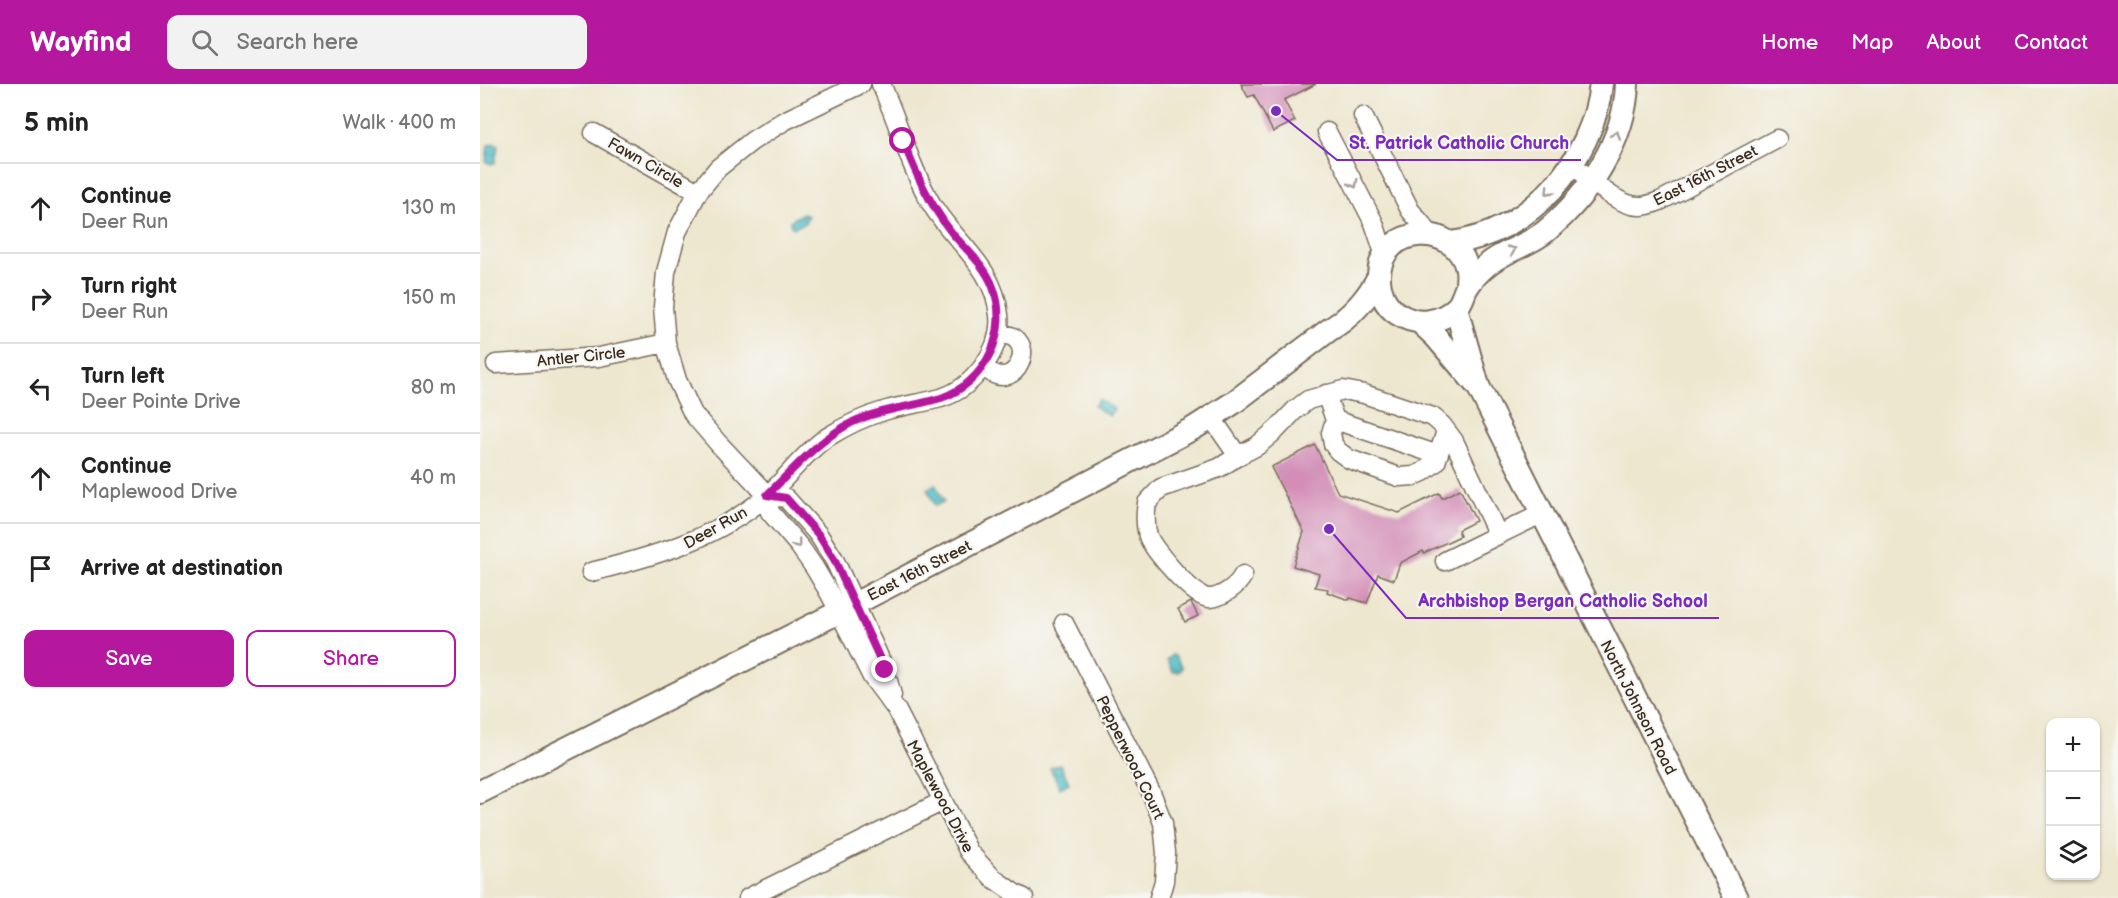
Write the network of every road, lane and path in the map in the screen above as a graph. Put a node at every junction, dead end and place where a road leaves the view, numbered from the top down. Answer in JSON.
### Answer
{"nodes":[{"id":1,"x":861,"y":84,"type":"edge"},
{"id":2,"x":881,"y":84,"type":"edge"},
{"id":3,"x":1600,"y":84,"type":"edge"},
{"id":4,"x":1628,"y":84,"type":"edge"},
{"id":5,"x":1362,"y":116,"type":"dead end"},
{"id":6,"x":1327,"y":132,"type":"dead end"},
{"id":7,"x":594,"y":133,"type":"dead end"},
{"id":8,"x":1778,"y":138,"type":"dead end"},
{"id":9,"x":1573,"y":165,"type":"junction"},
{"id":10,"x":1593,"y":182,"type":"junction"},
{"id":11,"x":698,"y":192,"type":"junction"},
{"id":12,"x":1430,"y":234,"type":"junction"},
{"id":13,"x":1451,"y":243,"type":"junction"},
{"id":14,"x":1382,"y":266,"type":"junction"},
{"id":15,"x":1467,"y":287,"type":"junction"},
{"id":16,"x":1456,"y":308,"type":"junction"},
{"id":17,"x":1395,"y":312,"type":"junction"},
{"id":18,"x":1419,"y":322,"type":"junction"},
{"id":19,"x":1342,"y":323,"type":"junction"},
{"id":20,"x":998,"y":334,"type":"junction"},
{"id":21,"x":666,"y":343,"type":"junction"},
{"id":22,"x":496,"y":364,"type":"dead end"},
{"id":23,"x":984,"y":366,"type":"junction"},
{"id":24,"x":1478,"y":386,"type":"junction"},
{"id":25,"x":1326,"y":394,"type":"junction"},
{"id":26,"x":1211,"y":417,"type":"junction"},
{"id":27,"x":1335,"y":420,"type":"junction"},
{"id":28,"x":1446,"y":430,"type":"junction"},
{"id":29,"x":1438,"y":455,"type":"junction"},
{"id":30,"x":1238,"y":456,"type":"junction"},
{"id":31,"x":767,"y":495,"type":"junction"},
{"id":32,"x":1541,"y":514,"type":"junction"},
{"id":33,"x":1498,"y":536,"type":"junction"},
{"id":34,"x":1445,"y":561,"type":"dead end"},
{"id":35,"x":591,"y":572,"type":"dead end"},
{"id":36,"x":1243,"y":575,"type":"dead end"},
{"id":37,"x":846,"y":608,"type":"junction"},
{"id":38,"x":1064,"y":623,"type":"dead end"},
{"id":39,"x":480,"y":792,"type":"edge"},
{"id":40,"x":943,"y":801,"type":"junction"},
{"id":41,"x":775,"y":892,"type":"edge"},
{"id":42,"x":748,"y":898,"type":"edge"},
{"id":43,"x":1024,"y":898,"type":"edge"},
{"id":44,"x":1159,"y":898,"type":"edge"},
{"id":45,"x":1736,"y":898,"type":"edge"}],
"edges":[{"from":1,"to":11,"type":"street"},
{"from":2,"to":20,"type":"street","name":"Deer Run"},
{"from":3,"to":9,"type":"main road"},
{"from":10,"to":4,"type":"main road","one_way":true},
{"from":5,"to":12,"type":"street"},
{"from":6,"to":14,"type":"street","one_way":true},
{"from":7,"to":11,"type":"street","name":"Fawn Circle"},
{"from":8,"to":10,"type":"street","name":"East 16th Street"},
{"from":9,"to":10,"type":"street","name":"East 16th Street"},
{"from":9,"to":13,"type":"main road","one_way":true},
{"from":15,"to":10,"type":"main road","one_way":true},
{"from":11,"to":21,"type":"street"},
{"from":12,"to":13,"type":"main road"},
{"from":12,"to":14,"type":"main road"},
{"from":13,"to":15,"type":"main road"},
{"from":14,"to":17,"type":"main road"},
{"from":14,"to":19,"type":"main road","name":"East 16th Street"},
{"from":15,"to":16,"type":"main road"},
{"from":16,"to":18,"type":"main road"},
{"from":16,"to":24,"type":"main road","name":"North Johnson Road"},
{"from":17,"to":18,"type":"main road"},
{"from":17,"to":19,"type":"main road","name":"East 16th Street"},
{"from":18,"to":24,"type":"main road","name":"North Johnson Road"},
{"from":19,"to":26,"type":"main road","name":"East 16th Street"},
{"from":20,"to":23,"type":"street","name":"Deer Run"},
{"from":20,"to":23,"type":"street"},
{"from":21,"to":22,"type":"street","name":"Antler Circle"},
{"from":21,"to":31,"type":"street"},
{"from":23,"to":31,"type":"street","name":"Deer Run"},
{"from":24,"to":32,"type":"main road","name":"North Johnson Road"},
{"from":25,"to":27,"type":"street"},
{"from":25,"to":28,"type":"street"},
{"from":25,"to":30,"type":"street"},
{"from":26,"to":30,"type":"street"},
{"from":26,"to":37,"type":"main road","name":"East 16th Street"},
{"from":27,"to":29,"type":"street"},
{"from":27,"to":29,"type":"street"},
{"from":28,"to":29,"type":"street"},
{"from":28,"to":33,"type":"street"},
{"from":30,"to":36,"type":"street"},
{"from":31,"to":35,"type":"street","name":"Deer Run"},
{"from":31,"to":37,"type":"street","name":"Maplewood Drive"},
{"from":32,"to":33,"type":"street"},
{"from":32,"to":45,"type":"main road","name":"North Johnson Road"},
{"from":33,"to":34,"type":"street"},
{"from":37,"to":39,"type":"main road","name":"East 16th Street"},
{"from":37,"to":40,"type":"street","name":"Maplewood Drive"},
{"from":38,"to":44,"type":"street","name":"Pepperwood Court"},
{"from":40,"to":41,"type":"street"},
{"from":40,"to":43,"type":"street","name":"Maplewood Drive"},
{"from":41,"to":42,"type":"street"}]}
